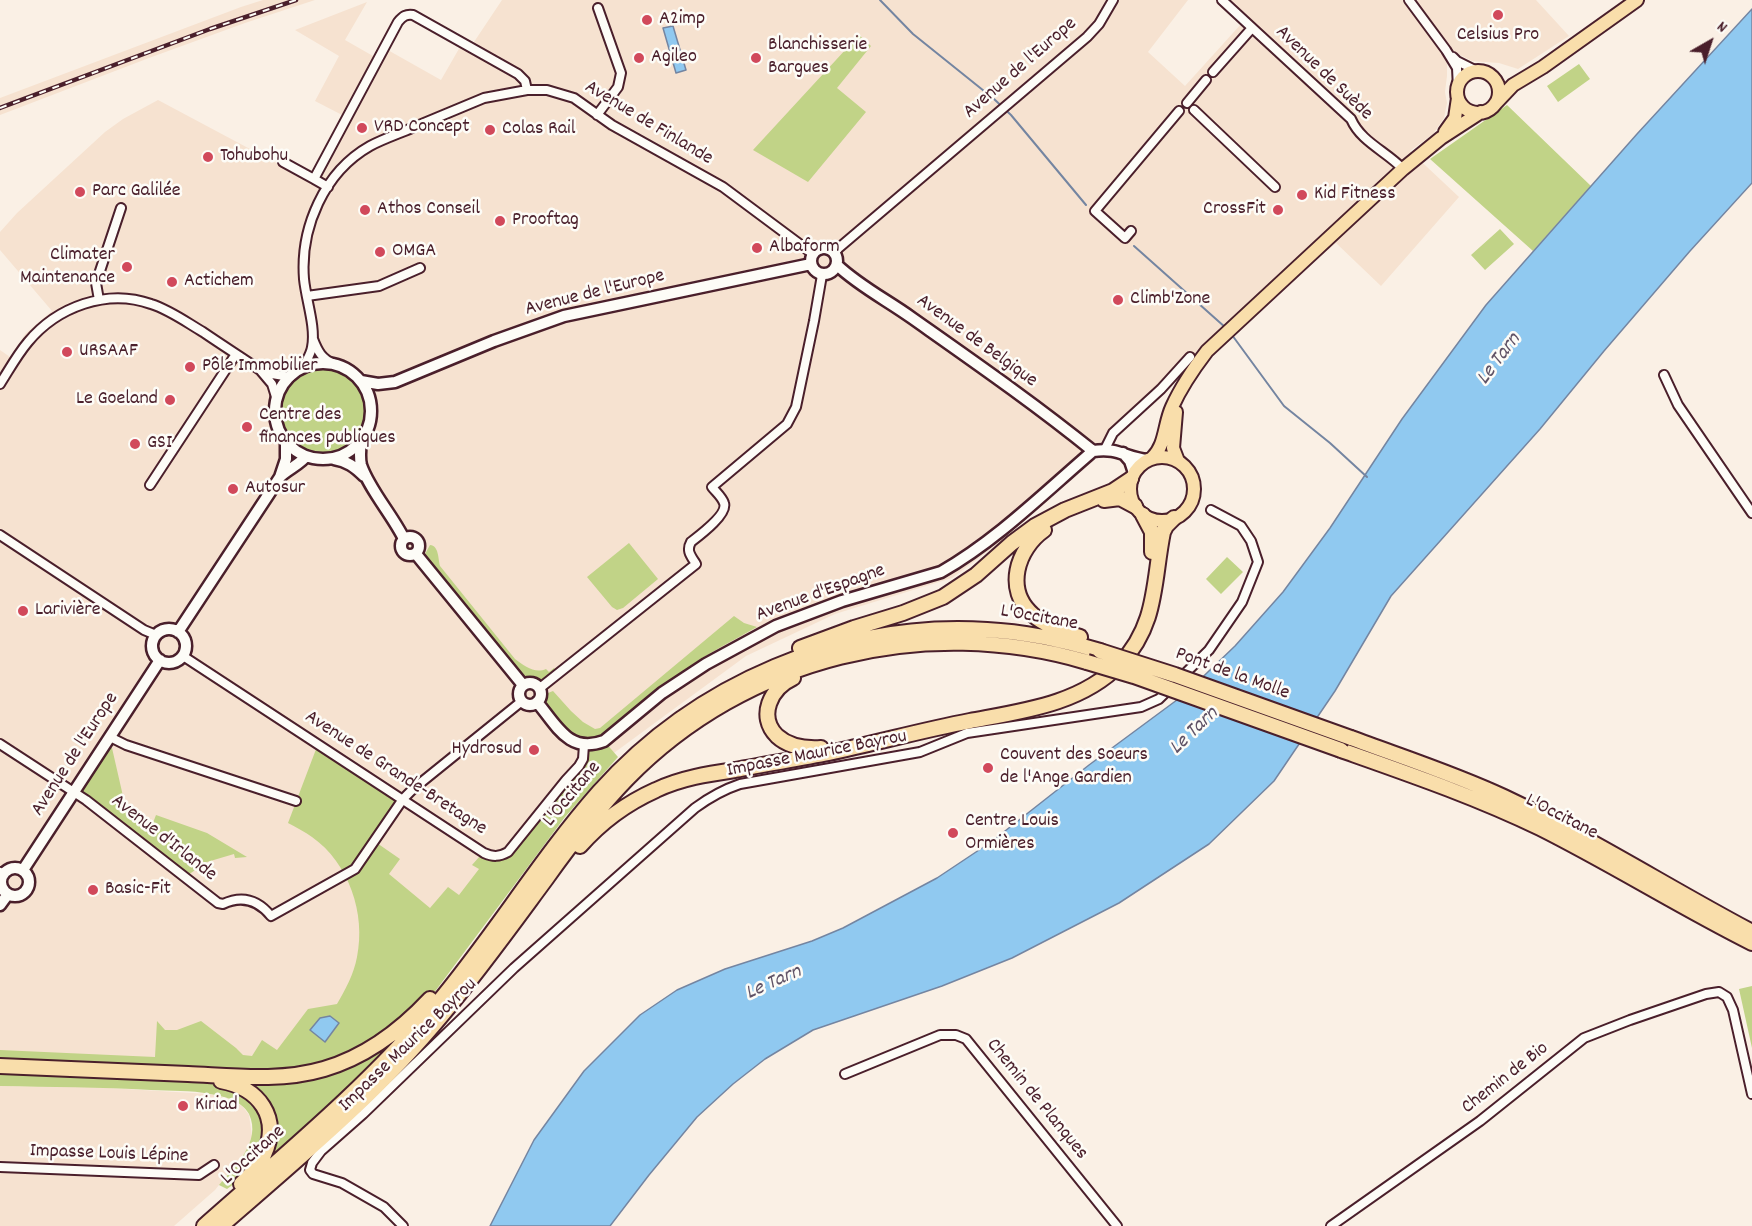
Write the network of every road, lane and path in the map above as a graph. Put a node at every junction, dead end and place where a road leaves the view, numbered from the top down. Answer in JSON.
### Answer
{"nodes":[{"id":1,"x":1113,"y":0,"type":"edge"},
{"id":2,"x":1222,"y":0,"type":"edge"},
{"id":3,"x":1409,"y":0,"type":"edge"},
{"id":4,"x":1637,"y":0,"type":"edge"},
{"id":5,"x":598,"y":8,"type":"dead end"},
{"id":6,"x":1252,"y":28,"type":"junction"},
{"id":7,"x":1446,"y":50,"type":"junction"},
{"id":8,"x":1214,"y":72,"type":"dead end"},
{"id":9,"x":1483,"y":73,"type":"junction"},
{"id":10,"x":1532,"y":73,"type":"junction"},
{"id":11,"x":1206,"y":80,"type":"dead end"},
{"id":12,"x":527,"y":90,"type":"junction"},
{"id":13,"x":1458,"y":94,"type":"junction"},
{"id":14,"x":1187,"y":103,"type":"dead end"},
{"id":15,"x":1495,"y":104,"type":"junction"},
{"id":16,"x":1194,"y":110,"type":"dead end"},
{"id":17,"x":1179,"y":111,"type":"dead end"},
{"id":18,"x":1481,"y":112,"type":"junction"},
{"id":19,"x":597,"y":114,"type":"junction"},
{"id":20,"x":1441,"y":138,"type":"junction"},
{"id":21,"x":283,"y":162,"type":"dead end"},
{"id":22,"x":1403,"y":169,"type":"junction"},
{"id":23,"x":314,"y":179,"type":"junction"},
{"id":24,"x":328,"y":187,"type":"junction"},
{"id":25,"x":1275,"y":187,"type":"dead end"},
{"id":26,"x":121,"y":208,"type":"dead end"},
{"id":27,"x":1131,"y":231,"type":"dead end"},
{"id":28,"x":834,"y":252,"type":"junction"},
{"id":29,"x":812,"y":259,"type":"junction"},
{"id":30,"x":837,"y":265,"type":"junction"},
{"id":31,"x":420,"y":268,"type":"dead end"},
{"id":32,"x":822,"y":274,"type":"junction"},
{"id":33,"x":307,"y":296,"type":"junction"},
{"id":34,"x":99,"y":300,"type":"junction"},
{"id":35,"x":313,"y":338,"type":"junction"},
{"id":36,"x":236,"y":354,"type":"junction"},
{"id":37,"x":1190,"y":357,"type":"dead end"},
{"id":38,"x":334,"y":364,"type":"junction"},
{"id":39,"x":303,"y":368,"type":"junction"},
{"id":40,"x":260,"y":370,"type":"junction"},
{"id":41,"x":1664,"y":375,"type":"dead end"},
{"id":42,"x":290,"y":377,"type":"junction"},
{"id":43,"x":360,"y":381,"type":"junction"},
{"id":44,"x":395,"y":382,"type":"junction"},
{"id":45,"x":0,"y":384,"type":"edge"},
{"id":46,"x":1181,"y":392,"type":"junction"},
{"id":47,"x":277,"y":400,"type":"junction"},
{"id":48,"x":371,"y":406,"type":"junction"},
{"id":49,"x":361,"y":441,"type":"junction"},
{"id":50,"x":286,"y":442,"type":"junction"},
{"id":51,"x":1106,"y":449,"type":"junction"},
{"id":52,"x":1092,"y":451,"type":"junction"},
{"id":53,"x":1123,"y":453,"type":"junction"},
{"id":54,"x":306,"y":456,"type":"junction"},
{"id":55,"x":334,"y":458,"type":"junction"},
{"id":56,"x":1150,"y":459,"type":"junction"},
{"id":57,"x":1178,"y":461,"type":"junction"},
{"id":58,"x":1133,"y":476,"type":"junction"},
{"id":59,"x":280,"y":477,"type":"junction"},
{"id":60,"x":367,"y":478,"type":"junction"},
{"id":61,"x":150,"y":485,"type":"dead end"},
{"id":62,"x":1139,"y":510,"type":"junction"},
{"id":63,"x":1211,"y":510,"type":"dead end"},
{"id":64,"x":1752,"y":513,"type":"edge"},
{"id":65,"x":1174,"y":518,"type":"junction"},
{"id":66,"x":0,"y":535,"type":"edge"},
{"id":67,"x":178,"y":632,"type":"junction"},
{"id":68,"x":156,"y":635,"type":"junction"},
{"id":69,"x":893,"y":646,"type":"junction"},
{"id":70,"x":1102,"y":648,"type":"junction"},
{"id":71,"x":183,"y":656,"type":"junction"},
{"id":72,"x":160,"y":660,"type":"junction"},
{"id":73,"x":1087,"y":662,"type":"joint"},
{"id":74,"x":523,"y":686,"type":"junction"},
{"id":75,"x":540,"y":688,"type":"junction"},
{"id":76,"x":722,"y":692,"type":"junction"},
{"id":77,"x":522,"y":701,"type":"junction"},
{"id":78,"x":537,"y":702,"type":"junction"},
{"id":79,"x":110,"y":737,"type":"junction"},
{"id":80,"x":1351,"y":738,"type":"joint"},
{"id":81,"x":0,"y":744,"type":"edge"},
{"id":82,"x":584,"y":745,"type":"junction"},
{"id":83,"x":1341,"y":750,"type":"joint"},
{"id":84,"x":74,"y":792,"type":"junction"},
{"id":85,"x":403,"y":799,"type":"junction"},
{"id":86,"x":297,"y":801,"type":"dead end"},
{"id":87,"x":23,"y":870,"type":"junction"},
{"id":88,"x":2,"y":873,"type":"edge"},
{"id":89,"x":523,"y":891,"type":"junction"},
{"id":90,"x":8,"y":894,"type":"junction"},
{"id":91,"x":0,"y":905,"type":"edge"},
{"id":92,"x":524,"y":908,"type":"junction"},
{"id":93,"x":1752,"y":932,"type":"edge"},
{"id":94,"x":1752,"y":943,"type":"edge"},
{"id":95,"x":0,"y":1069,"type":"edge"},
{"id":96,"x":845,"y":1074,"type":"dead end"},
{"id":97,"x":1752,"y":1094,"type":"edge"},
{"id":98,"x":214,"y":1165,"type":"dead end"},
{"id":99,"x":0,"y":1167,"type":"edge"},
{"id":100,"x":197,"y":1226,"type":"edge"},
{"id":101,"x":204,"y":1226,"type":"edge"},
{"id":102,"x":222,"y":1226,"type":"edge"},
{"id":103,"x":403,"y":1226,"type":"edge"},
{"id":104,"x":1117,"y":1226,"type":"edge"},
{"id":105,"x":1331,"y":1226,"type":"edge"}],
"edges":[{"from":1,"to":28,"type":"street","name":"Avenue de l'Europe"},
{"from":2,"to":6,"type":"street","name":"Avenue de Suède"},
{"from":3,"to":7,"type":"street"},
{"from":4,"to":10,"type":"main road"},
{"from":5,"to":19,"type":"street"},
{"from":6,"to":8,"type":"street"},
{"from":6,"to":22,"type":"street","name":"Avenue de Suède"},
{"from":7,"to":9,"type":"street"},
{"from":7,"to":13,"type":"street"},
{"from":9,"to":10,"type":"main road"},
{"from":9,"to":13,"type":"main road"},
{"from":9,"to":15,"type":"main road"},
{"from":10,"to":15,"type":"main road"},
{"from":11,"to":14,"type":"street"},
{"from":12,"to":19,"type":"street","name":"Avenue de Finlande"},
{"from":12,"to":23,"type":"street"},
{"from":12,"to":24,"type":"street","name":"Avenue de Finlande"},
{"from":13,"to":18,"type":"main road"},
{"from":13,"to":20,"type":"main road"},
{"from":15,"to":18,"type":"main road"},
{"from":16,"to":25,"type":"street"},
{"from":17,"to":27,"type":"street"},
{"from":18,"to":20,"type":"main road"},
{"from":19,"to":29,"type":"street","name":"Avenue de Finlande"},
{"from":20,"to":22,"type":"main road"},
{"from":21,"to":23,"type":"street"},
{"from":22,"to":46,"type":"main road"},
{"from":23,"to":24,"type":"street"},
{"from":24,"to":33,"type":"street","name":"Avenue de Finlande"},
{"from":26,"to":34,"type":"street"},
{"from":28,"to":29,"type":"street"},
{"from":28,"to":30,"type":"street"},
{"from":29,"to":32,"type":"street"},
{"from":29,"to":44,"type":"street","name":"Avenue de l'Europe"},
{"from":30,"to":32,"type":"street"},
{"from":30,"to":52,"type":"street","name":"Avenue de Belgique"},
{"from":31,"to":33,"type":"street"},
{"from":32,"to":75,"type":"street"},
{"from":33,"to":35,"type":"street","name":"Avenue de Finlande"},
{"from":34,"to":36,"type":"street"},
{"from":34,"to":45,"type":"street"},
{"from":35,"to":38,"type":"street"},
{"from":35,"to":39,"type":"street"},
{"from":36,"to":40,"type":"street"},
{"from":36,"to":61,"type":"street"},
{"from":37,"to":51,"type":"street"},
{"from":38,"to":39,"type":"street"},
{"from":38,"to":43,"type":"street"},
{"from":39,"to":42,"type":"street"},
{"from":40,"to":42,"type":"street"},
{"from":40,"to":47,"type":"street"},
{"from":41,"to":64,"type":"street"},
{"from":42,"to":47,"type":"street"},
{"from":43,"to":44,"type":"street","name":"Avenue de l'Europe"},
{"from":43,"to":48,"type":"street"},
{"from":44,"to":48,"type":"street","name":"Avenue de l'Europe"},
{"from":46,"to":56,"type":"main road"},
{"from":46,"to":57,"type":"main road"},
{"from":47,"to":50,"type":"street"},
{"from":48,"to":49,"type":"street"},
{"from":49,"to":55,"type":"street"},
{"from":49,"to":60,"type":"street"},
{"from":50,"to":54,"type":"street"},
{"from":50,"to":59,"type":"street"},
{"from":51,"to":52,"type":"street"},
{"from":51,"to":53,"type":"street"},
{"from":52,"to":82,"type":"street","name":"Avenue d'Espagne"},
{"from":53,"to":56,"type":"street"},
{"from":53,"to":58,"type":"street"},
{"from":54,"to":55,"type":"street"},
{"from":54,"to":59,"type":"street"},
{"from":55,"to":60,"type":"street"},
{"from":56,"to":57,"type":"main road"},
{"from":56,"to":58,"type":"main road"},
{"from":57,"to":65,"type":"main road"},
{"from":58,"to":62,"type":"main road"},
{"from":58,"to":76,"type":"highway"},
{"from":59,"to":67,"type":"street"},
{"from":60,"to":74,"type":"street"},
{"from":62,"to":65,"type":"main road"},
{"from":62,"to":69,"type":"highway"},
{"from":62,"to":70,"type":"highway"},
{"from":63,"to":103,"type":"street","name":"Impasse Maurice Bayrou"},
{"from":65,"to":92,"type":"highway"},
{"from":66,"to":68,"type":"street"},
{"from":67,"to":68,"type":"street"},
{"from":67,"to":71,"type":"street"},
{"from":68,"to":72,"type":"street"},
{"from":69,"to":73,"type":"highway","name":"L'Occitane"},
{"from":69,"to":92,"type":"highway","name":"L'Occitane"},
{"from":70,"to":76,"type":"highway","name":"L'Occitane"},
{"from":70,"to":80,"type":"highway","name":"Pont de la Molle","bridge":true},
{"from":71,"to":72,"type":"street"},
{"from":71,"to":85,"type":"street","name":"Avenue de Grande-Bretagne"},
{"from":72,"to":79,"type":"street","name":"Avenue de l'Europe"},
{"from":73,"to":83,"type":"highway","name":"Pont de la Molle","bridge":true},
{"from":74,"to":75,"type":"street"},
{"from":74,"to":77,"type":"street"},
{"from":75,"to":78,"type":"street"},
{"from":76,"to":89,"type":"highway","name":"L'Occitane"},
{"from":77,"to":78,"type":"street"},
{"from":77,"to":85,"type":"street","name":"Avenue d'Irlande"},
{"from":78,"to":82,"type":"street"},
{"from":79,"to":84,"type":"street","name":"Avenue de l'Europe"},
{"from":79,"to":86,"type":"street"},
{"from":80,"to":93,"type":"highway","name":"L'Occitane"},
{"from":81,"to":84,"type":"street"},
{"from":82,"to":85,"type":"street","name":"Avenue de Grande-Bretagne"},
{"from":83,"to":94,"type":"highway","name":"L'Occitane"},
{"from":84,"to":85,"type":"street","name":"Avenue d'Irlande"},
{"from":84,"to":87,"type":"street","name":"Avenue de l'Europe"},
{"from":87,"to":88,"type":"street"},
{"from":87,"to":90,"type":"street","name":"Avenue de l'Europe"},
{"from":88,"to":90,"type":"street"},
{"from":89,"to":95,"type":"highway"},
{"from":89,"to":101,"type":"highway","name":"L'Occitane"},
{"from":90,"to":91,"type":"street","name":"Avenue de l'Europe"},
{"from":92,"to":102,"type":"highway","name":"L'Occitane"},
{"from":95,"to":100,"type":"highway"},
{"from":96,"to":104,"type":"street","name":"Chemin de Planques"},
{"from":97,"to":105,"type":"street","name":"Chemin de Bio"},
{"from":98,"to":99,"type":"street","name":"Impasse Louis Lépine"}]}
